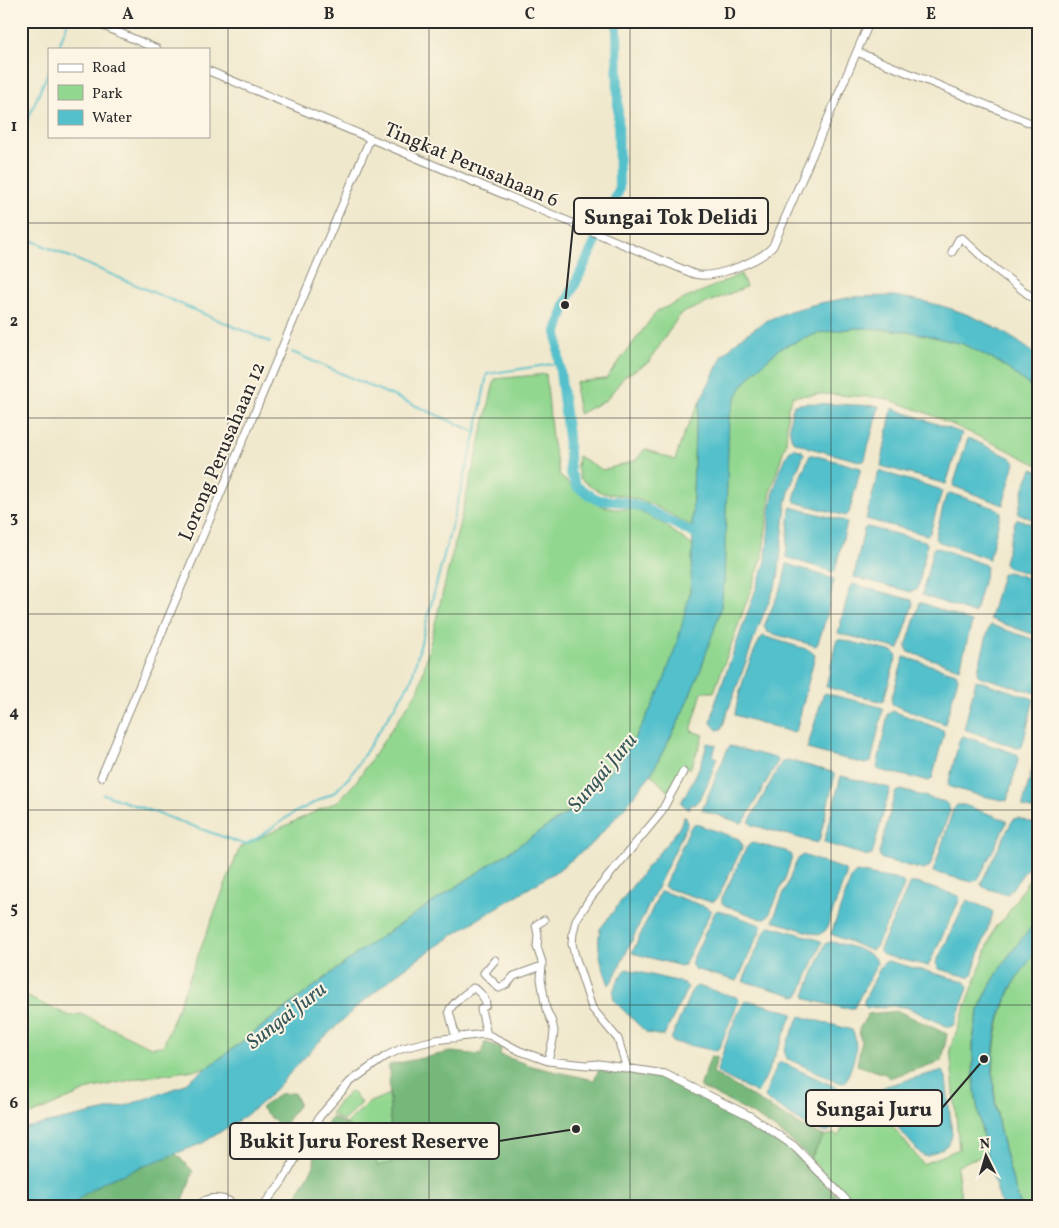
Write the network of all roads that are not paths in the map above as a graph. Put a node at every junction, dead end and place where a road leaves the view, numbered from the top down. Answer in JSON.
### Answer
{"nodes":[{"id":1,"x":92,"y":21,"type":"edge"},
{"id":2,"x":870,"y":21,"type":"edge"},
{"id":3,"x":155,"y":48,"type":"edge"},
{"id":4,"x":857,"y":52,"type":"junction"},
{"id":5,"x":210,"y":71,"type":"edge"},
{"id":6,"x":1038,"y":126,"type":"edge"},
{"id":7,"x":370,"y":139,"type":"junction"},
{"id":8,"x":952,"y":252,"type":"dead end"},
{"id":9,"x":1038,"y":302,"type":"edge"},
{"id":10,"x":683,"y":772,"type":"dead end"},
{"id":11,"x":101,"y":777,"type":"dead end"},
{"id":12,"x":544,"y":920,"type":"dead end"},
{"id":13,"x":495,"y":960,"type":"dead end"},
{"id":14,"x":542,"y":966,"type":"junction"},
{"id":15,"x":487,"y":1035,"type":"junction"},
{"id":16,"x":456,"y":1038,"type":"junction"},
{"id":17,"x":548,"y":1061,"type":"junction"},
{"id":18,"x":627,"y":1069,"type":"junction"},
{"id":19,"x":198,"y":1207,"type":"edge"},
{"id":20,"x":236,"y":1207,"type":"edge"},
{"id":21,"x":262,"y":1207,"type":"edge"},
{"id":22,"x":853,"y":1207,"type":"edge"}],
"edges":[{"from":1,"to":3,"type":"street"},
{"from":2,"to":4,"type":"street","name":"Tingkat Perusahaan 6"},
{"from":4,"to":6,"type":"street"},
{"from":4,"to":7,"type":"street","name":"Tingkat Perusahaan 6"},
{"from":5,"to":7,"type":"street","name":"Tingkat Perusahaan 6"},
{"from":7,"to":11,"type":"street","name":"Lorong Perusahaan 12"},
{"from":8,"to":9,"type":"street"},
{"from":10,"to":18,"type":"street"},
{"from":12,"to":14,"type":"street"},
{"from":13,"to":14,"type":"street"},
{"from":14,"to":17,"type":"street"},
{"from":15,"to":16,"type":"street"},
{"from":15,"to":16,"type":"street"},
{"from":15,"to":17,"type":"street"},
{"from":16,"to":21,"type":"street"},
{"from":17,"to":18,"type":"street"},
{"from":18,"to":22,"type":"street"},
{"from":19,"to":20,"type":"street"}]}
